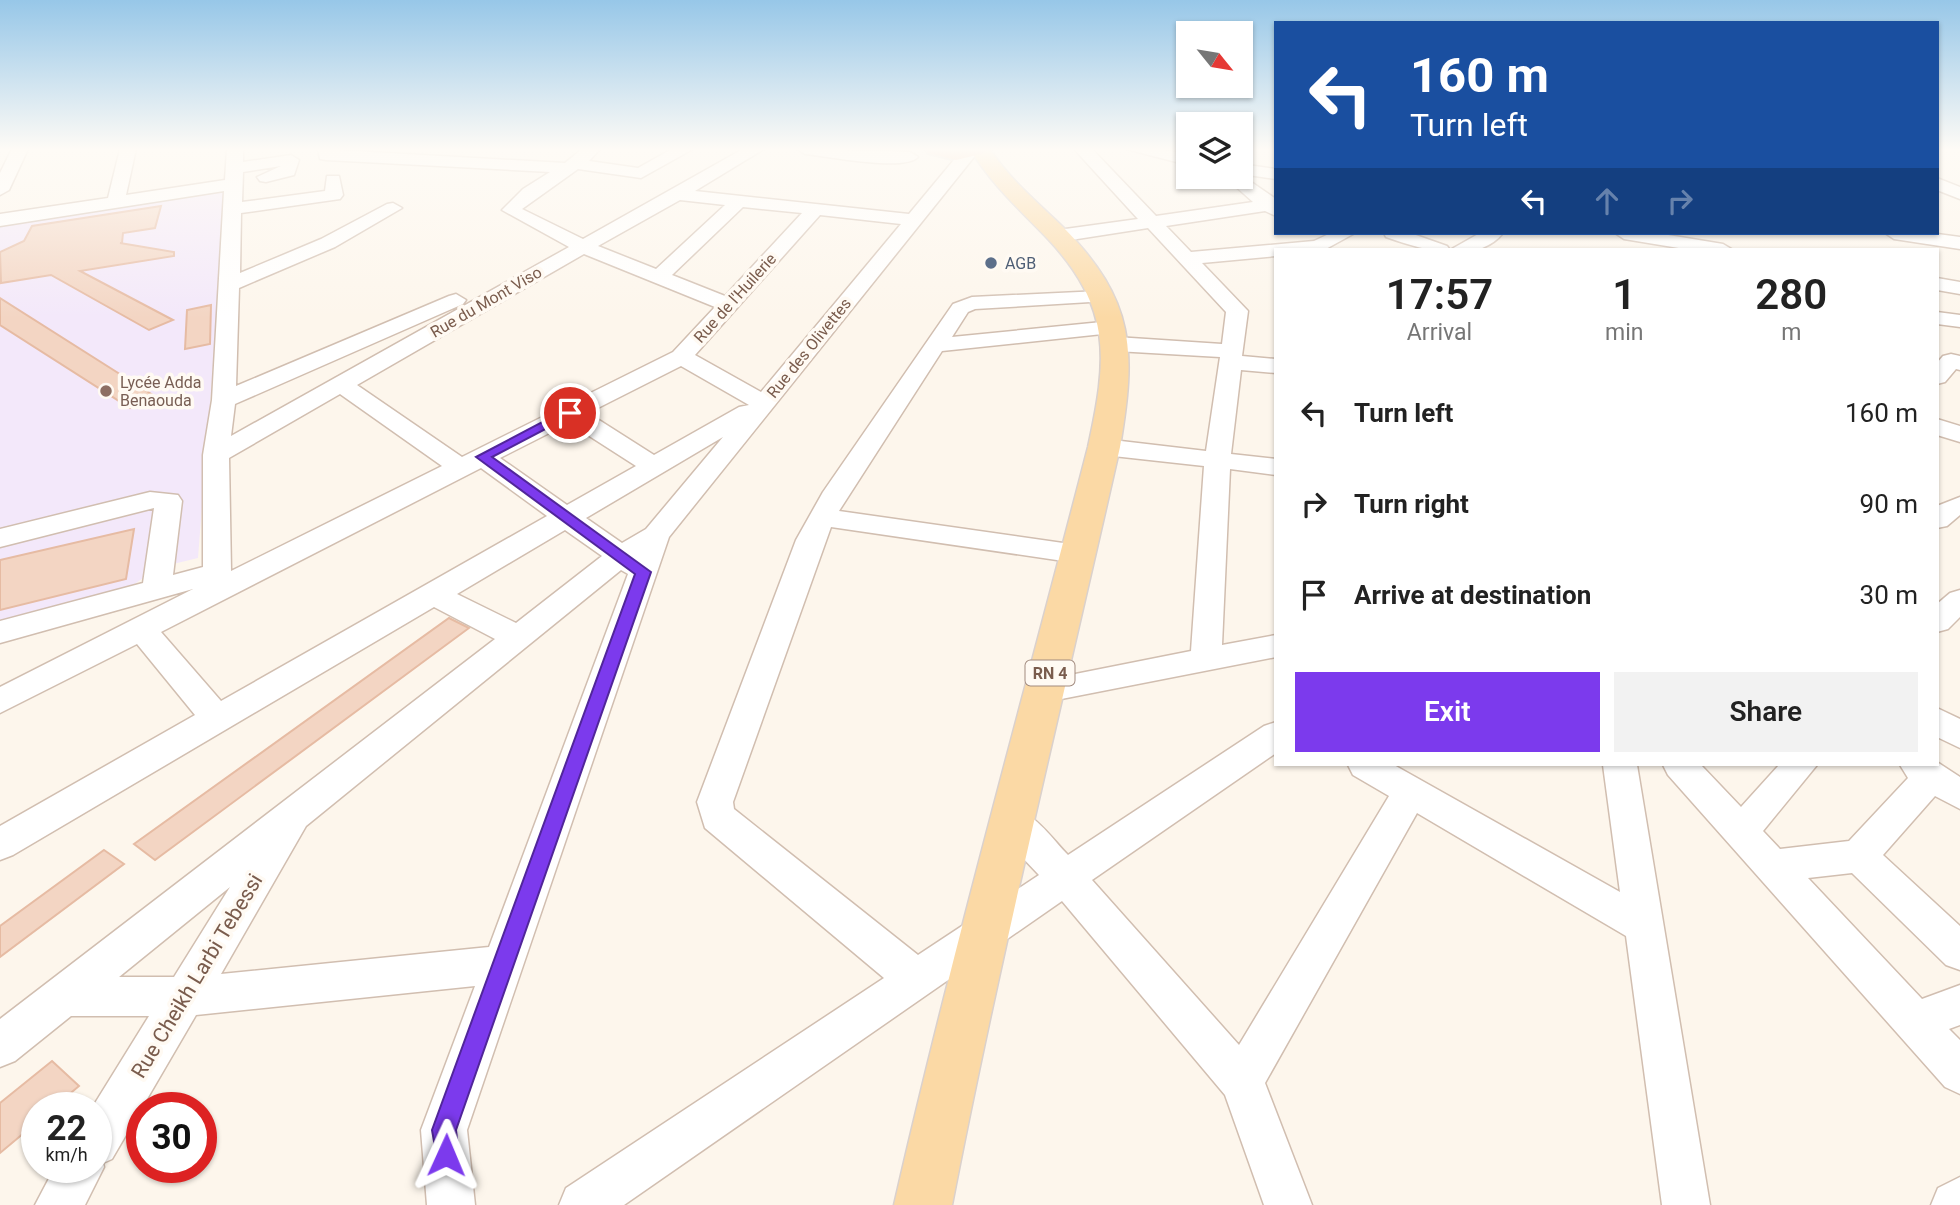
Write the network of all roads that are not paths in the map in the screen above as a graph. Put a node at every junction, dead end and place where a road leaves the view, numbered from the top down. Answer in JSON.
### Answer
{"nodes":[{"id":1,"x":95,"y":205,"type":"edge"},
{"id":2,"x":255,"y":205,"type":"edge"},
{"id":3,"x":517,"y":205,"type":"edge"},
{"id":4,"x":657,"y":205,"type":"edge"},
{"id":5,"x":735,"y":205,"type":"edge"},
{"id":6,"x":780,"y":205,"type":"edge"},
{"id":7,"x":924,"y":205,"type":"edge"},
{"id":8,"x":1022,"y":205,"type":"edge"},
{"id":9,"x":1137,"y":205,"type":"edge"},
{"id":10,"x":1274,"y":207,"type":"edge"},
{"id":11,"x":235,"y":208,"type":"joint"},
{"id":12,"x":393,"y":208,"type":"dead end"},
{"id":13,"x":816,"y":209,"type":"junction"},
{"id":14,"x":0,"y":220,"type":"edge"},
{"id":15,"x":913,"y":220,"type":"junction"},
{"id":16,"x":1154,"y":222,"type":"junction"},
{"id":17,"x":1340,"y":235,"type":"edge"},
{"id":18,"x":1399,"y":235,"type":"edge"},
{"id":19,"x":1490,"y":235,"type":"edge"},
{"id":20,"x":1631,"y":235,"type":"edge"},
{"id":21,"x":1639,"y":235,"type":"edge"},
{"id":22,"x":1907,"y":235,"type":"edge"},
{"id":23,"x":1058,"y":236,"type":"junction"},
{"id":24,"x":1315,"y":243,"type":"edge"},
{"id":25,"x":1960,"y":243,"type":"edge"},
{"id":26,"x":1718,"y":246,"type":"edge"},
{"id":27,"x":583,"y":247,"type":"junction"},
{"id":28,"x":1434,"y":248,"type":"edge"},
{"id":29,"x":1463,"y":248,"type":"edge"},
{"id":30,"x":1613,"y":248,"type":"edge"},
{"id":31,"x":1187,"y":258,"type":"junction"},
{"id":32,"x":659,"y":277,"type":"junction"},
{"id":33,"x":1939,"y":284,"type":"edge"},
{"id":34,"x":228,"y":285,"type":"junction"},
{"id":35,"x":1960,"y":288,"type":"edge"},
{"id":36,"x":729,"y":305,"type":"junction"},
{"id":37,"x":1939,"y":318,"type":"edge"},
{"id":38,"x":1960,"y":321,"type":"edge"},
{"id":39,"x":1109,"y":323,"type":"junction"},
{"id":40,"x":1231,"y":356,"type":"junction"},
{"id":41,"x":681,"y":357,"type":"junction"},
{"id":42,"x":1274,"y":366,"type":"edge"},
{"id":43,"x":341,"y":384,"type":"junction"},
{"id":44,"x":224,"y":400,"type":"junction"},
{"id":45,"x":763,"y":403,"type":"junction"},
{"id":46,"x":570,"y":413,"type":"junction"},
{"id":47,"x":1939,"y":427,"type":"edge"},
{"id":48,"x":1960,"y":435,"type":"edge"},
{"id":49,"x":1104,"y":447,"type":"junction"},
{"id":50,"x":216,"y":455,"type":"junction"},
{"id":51,"x":1218,"y":461,"type":"junction"},
{"id":52,"x":472,"y":462,"type":"junction"},
{"id":53,"x":654,"y":466,"type":"junction"},
{"id":54,"x":1274,"y":467,"type":"edge"},
{"id":55,"x":566,"y":517,"type":"junction"},
{"id":56,"x":823,"y":517,"type":"junction"},
{"id":57,"x":0,"y":538,"type":"edge"},
{"id":58,"x":1077,"y":554,"type":"junction"},
{"id":59,"x":632,"y":564,"type":"junction"},
{"id":60,"x":210,"y":585,"type":"junction"},
{"id":61,"x":156,"y":591,"type":"junction"},
{"id":62,"x":433,"y":594,"type":"junction"},
{"id":63,"x":141,"y":629,"type":"junction"},
{"id":64,"x":0,"y":632,"type":"edge"},
{"id":65,"x":518,"y":636,"type":"junction"},
{"id":66,"x":1274,"y":646,"type":"edge"},
{"id":67,"x":1206,"y":658,"type":"junction"},
{"id":68,"x":1046,"y":690,"type":"junction"},
{"id":69,"x":0,"y":701,"type":"edge"},
{"id":70,"x":217,"y":719,"type":"junction"},
{"id":71,"x":1939,"y":722,"type":"edge"},
{"id":72,"x":1960,"y":735,"type":"edge"},
{"id":73,"x":1274,"y":736,"type":"edge"},
{"id":74,"x":1367,"y":766,"type":"edge"},
{"id":75,"x":1620,"y":766,"type":"edge"},
{"id":76,"x":1681,"y":766,"type":"edge"},
{"id":77,"x":1799,"y":766,"type":"edge"},
{"id":78,"x":1936,"y":778,"type":"edge"},
{"id":79,"x":1411,"y":791,"type":"junction"},
{"id":80,"x":299,"y":809,"type":"junction"},
{"id":81,"x":1012,"y":822,"type":"junction"},
{"id":82,"x":1741,"y":831,"type":"junction"},
{"id":83,"x":0,"y":844,"type":"edge"},
{"id":84,"x":1859,"y":856,"type":"junction"},
{"id":85,"x":1773,"y":866,"type":"junction"},
{"id":86,"x":1065,"y":877,"type":"junction"},
{"id":87,"x":1644,"y":926,"type":"junction"},
{"id":88,"x":988,"y":929,"type":"junction"},
{"id":89,"x":1960,"y":952,"type":"edge"},
{"id":90,"x":503,"y":964,"type":"junction"},
{"id":91,"x":915,"y":978,"type":"junction"},
{"id":92,"x":64,"y":996,"type":"junction"},
{"id":93,"x":184,"y":997,"type":"junction"},
{"id":94,"x":1960,"y":1005,"type":"edge"},
{"id":95,"x":1915,"y":1023,"type":"junction"},
{"id":96,"x":0,"y":1046,"type":"edge"},
{"id":97,"x":1960,"y":1072,"type":"edge"},
{"id":98,"x":1242,"y":1081,"type":"junction"},
{"id":99,"x":112,"y":1116,"type":"edge"},
{"id":100,"x":72,"y":1183,"type":"edge"},
{"id":101,"x":1960,"y":1201,"type":"edge"},
{"id":102,"x":59,"y":1205,"type":"edge"},
{"id":103,"x":452,"y":1205,"type":"edge"},
{"id":104,"x":583,"y":1205,"type":"edge"},
{"id":105,"x":923,"y":1205,"type":"edge"},
{"id":106,"x":1288,"y":1205,"type":"edge"},
{"id":107,"x":1686,"y":1205,"type":"edge"},
{"id":108,"x":1955,"y":1205,"type":"edge"}],
"edges":[{"from":1,"to":14,"type":"street"},
{"from":2,"to":11,"type":"street"},
{"from":3,"to":27,"type":"street"},
{"from":4,"to":27,"type":"street","name":"Rue du Mont Viso"},
{"from":5,"to":32,"type":"street"},
{"from":6,"to":13,"type":"street"},
{"from":7,"to":15,"type":"street","name":"Rue des Olivettes"},
{"from":8,"to":23,"type":"main road"},
{"from":9,"to":16,"type":"street"},
{"from":10,"to":16,"type":"street"},
{"from":11,"to":34,"type":"street"},
{"from":12,"to":34,"type":"street"},
{"from":13,"to":15,"type":"street"},
{"from":13,"to":36,"type":"street","name":"Rue de l'Huilerie"},
{"from":15,"to":45,"type":"street","name":"Rue des Olivettes"},
{"from":16,"to":23,"type":"street"},
{"from":16,"to":31,"type":"street"},
{"from":17,"to":24,"type":"street"},
{"from":18,"to":28,"type":"street"},
{"from":19,"to":29,"type":"street"},
{"from":20,"to":30,"type":"street"},
{"from":21,"to":26,"type":"street"},
{"from":22,"to":25,"type":"street"},
{"from":23,"to":39,"type":"main road"},
{"from":24,"to":31,"type":"street"},
{"from":27,"to":32,"type":"street"},
{"from":27,"to":43,"type":"street","name":"Rue du Mont Viso"},
{"from":27,"to":44,"type":"street"},
{"from":31,"to":40,"type":"street"},
{"from":32,"to":36,"type":"street"},
{"from":33,"to":35,"type":"street"},
{"from":34,"to":44,"type":"street"},
{"from":36,"to":41,"type":"street","name":"Rue de l'Huilerie"},
{"from":37,"to":38,"type":"street"},
{"from":39,"to":40,"type":"street"},
{"from":39,"to":49,"type":"main road","number":"RN 4"},
{"from":39,"to":56,"type":"street"},
{"from":40,"to":42,"type":"street"},
{"from":40,"to":51,"type":"street"},
{"from":41,"to":45,"type":"street"},
{"from":41,"to":46,"type":"street"},
{"from":43,"to":50,"type":"street","name":"Rue du Mont Viso"},
{"from":43,"to":52,"type":"street"},
{"from":44,"to":50,"type":"street"},
{"from":45,"to":53,"type":"street"},
{"from":45,"to":59,"type":"street","name":"Rue des Olivettes"},
{"from":46,"to":52,"type":"street"},
{"from":46,"to":53,"type":"street"},
{"from":47,"to":48,"type":"street"},
{"from":49,"to":51,"type":"street"},
{"from":49,"to":58,"type":"main road","number":"RN 4"},
{"from":50,"to":60,"type":"street"},
{"from":51,"to":54,"type":"street"},
{"from":51,"to":67,"type":"street"},
{"from":52,"to":55,"type":"street"},
{"from":52,"to":60,"type":"street"},
{"from":53,"to":55,"type":"street"},
{"from":55,"to":59,"type":"street"},
{"from":55,"to":62,"type":"street"},
{"from":56,"to":58,"type":"street"},
{"from":56,"to":91,"type":"street"},
{"from":57,"to":61,"type":"street"},
{"from":58,"to":68,"type":"main road","number":"RN 4"},
{"from":59,"to":65,"type":"street"},
{"from":59,"to":90,"type":"street","name":"Rue des Olivettes"},
{"from":60,"to":61,"type":"street"},
{"from":60,"to":63,"type":"street"},
{"from":61,"to":64,"type":"street"},
{"from":62,"to":65,"type":"street"},
{"from":62,"to":70,"type":"street"},
{"from":63,"to":69,"type":"street"},
{"from":63,"to":70,"type":"street"},
{"from":65,"to":80,"type":"street"},
{"from":66,"to":67,"type":"street"},
{"from":67,"to":68,"type":"street"},
{"from":68,"to":81,"type":"main road","number":"RN 4"},
{"from":70,"to":83,"type":"street"},
{"from":71,"to":72,"type":"street"},
{"from":73,"to":86,"type":"street"},
{"from":74,"to":79,"type":"street"},
{"from":75,"to":87,"type":"street"},
{"from":76,"to":82,"type":"street"},
{"from":77,"to":82,"type":"street"},
{"from":78,"to":84,"type":"street"},
{"from":79,"to":87,"type":"street"},
{"from":79,"to":98,"type":"street"},
{"from":80,"to":92,"type":"street"},
{"from":80,"to":93,"type":"street","name":"Rue Cheikh Larbi Tebessi"},
{"from":81,"to":86,"type":"street"},
{"from":81,"to":88,"type":"main road","number":"RN 4"},
{"from":82,"to":85,"type":"street"},
{"from":84,"to":85,"type":"street"},
{"from":84,"to":89,"type":"street"},
{"from":85,"to":95,"type":"street"},
{"from":86,"to":88,"type":"street"},
{"from":86,"to":98,"type":"street"},
{"from":87,"to":107,"type":"street"},
{"from":88,"to":91,"type":"street"},
{"from":88,"to":105,"type":"main road","number":"RN 4"},
{"from":90,"to":93,"type":"street"},
{"from":90,"to":103,"type":"street","name":"Rue des Olivettes"},
{"from":91,"to":104,"type":"street"},
{"from":92,"to":93,"type":"street"},
{"from":92,"to":96,"type":"street"},
{"from":93,"to":99,"type":"street","name":"Rue Cheikh Larbi Tebessi"},
{"from":94,"to":95,"type":"street"},
{"from":95,"to":97,"type":"street"},
{"from":98,"to":106,"type":"street"},
{"from":100,"to":102,"type":"street"},
{"from":101,"to":108,"type":"street"}]}
